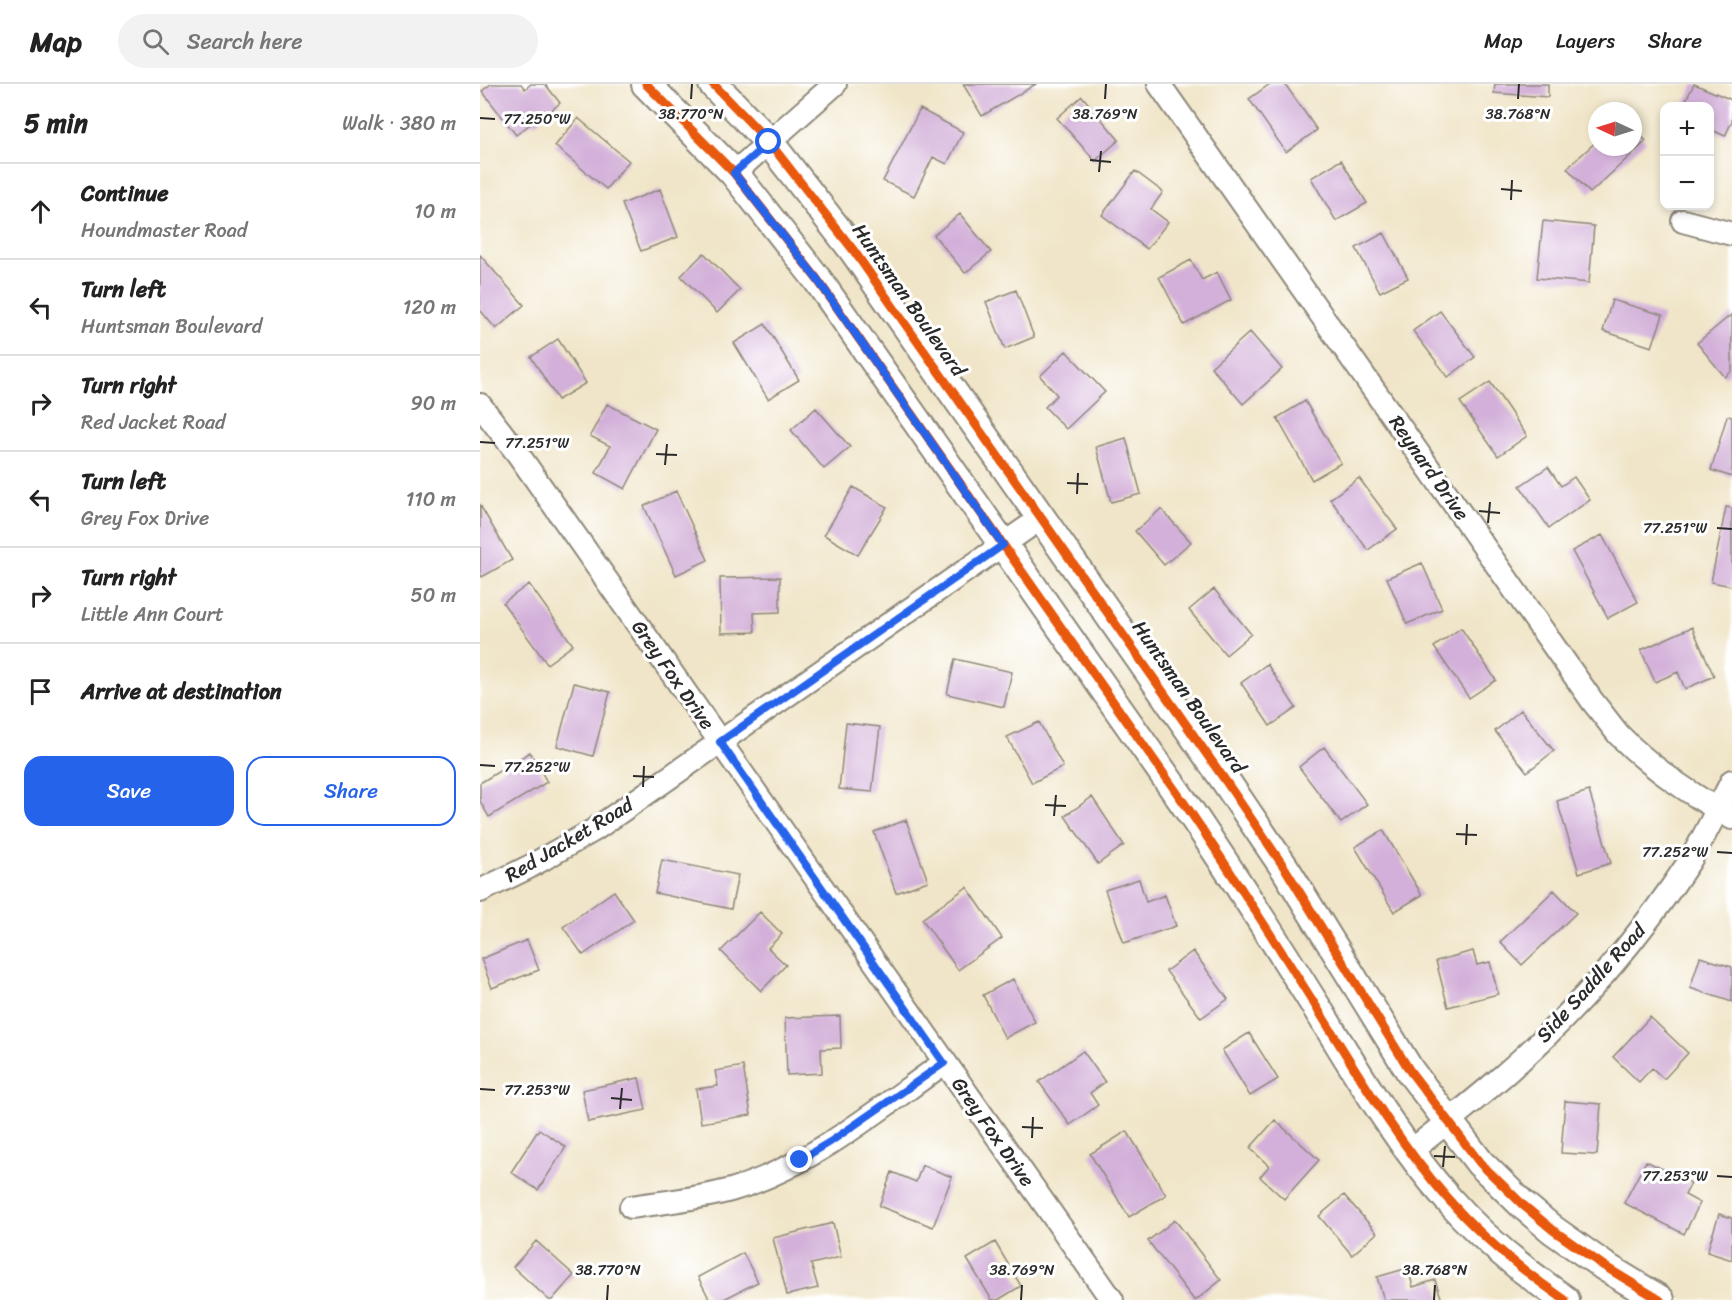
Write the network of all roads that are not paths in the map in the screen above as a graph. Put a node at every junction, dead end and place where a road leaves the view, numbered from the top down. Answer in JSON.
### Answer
{"nodes":[{"id":1,"x":646,"y":84,"type":"edge"},
{"id":2,"x":713,"y":84,"type":"edge"},
{"id":3,"x":835,"y":84,"type":"edge"},
{"id":4,"x":1159,"y":84,"type":"edge"},
{"id":5,"x":769,"y":142,"type":"junction"},
{"id":6,"x":734,"y":173,"type":"junction"},
{"id":7,"x":1683,"y":221,"type":"dead end"},
{"id":8,"x":1732,"y":234,"type":"edge"},
{"id":9,"x":480,"y":405,"type":"edge"},
{"id":10,"x":1041,"y":518,"type":"junction"},
{"id":11,"x":1003,"y":545,"type":"junction"},
{"id":12,"x":720,"y":742,"type":"junction"},
{"id":13,"x":1732,"y":781,"type":"edge"},
{"id":14,"x":1725,"y":814,"type":"edge"},
{"id":15,"x":480,"y":891,"type":"edge"},
{"id":16,"x":944,"y":1063,"type":"junction"},
{"id":17,"x":1447,"y":1121,"type":"junction"},
{"id":18,"x":1411,"y":1151,"type":"junction"},
{"id":19,"x":631,"y":1207,"type":"dead end"},
{"id":20,"x":1112,"y":1300,"type":"edge"},
{"id":21,"x":1565,"y":1300,"type":"edge"},
{"id":22,"x":1660,"y":1300,"type":"edge"}],
"edges":[{"from":1,"to":6,"type":"street"},
{"from":2,"to":5,"type":"street","name":"Huntsman Boulevard"},
{"from":3,"to":5,"type":"street"},
{"from":4,"to":14,"type":"street","name":"Reynard Drive"},
{"from":5,"to":6,"type":"street"},
{"from":5,"to":10,"type":"street","name":"Huntsman Boulevard"},
{"from":6,"to":11,"type":"street"},
{"from":7,"to":8,"type":"street"},
{"from":9,"to":12,"type":"street","name":"Grey Fox Drive"},
{"from":10,"to":11,"type":"street","name":"Red Jacket Road"},
{"from":10,"to":17,"type":"street","name":"Huntsman Boulevard"},
{"from":11,"to":12,"type":"street","name":"Red Jacket Road"},
{"from":11,"to":18,"type":"street"},
{"from":12,"to":15,"type":"street","name":"Red Jacket Road"},
{"from":12,"to":16,"type":"street","name":"Grey Fox Drive"},
{"from":13,"to":14,"type":"street","name":"Side Saddle Road"},
{"from":14,"to":17,"type":"street","name":"Side Saddle Road"},
{"from":16,"to":19,"type":"street"},
{"from":16,"to":20,"type":"street","name":"Grey Fox Drive"},
{"from":17,"to":18,"type":"street","name":"Side Saddle Road"},
{"from":17,"to":22,"type":"street","name":"Huntsman Boulevard"},
{"from":18,"to":21,"type":"street"}]}
